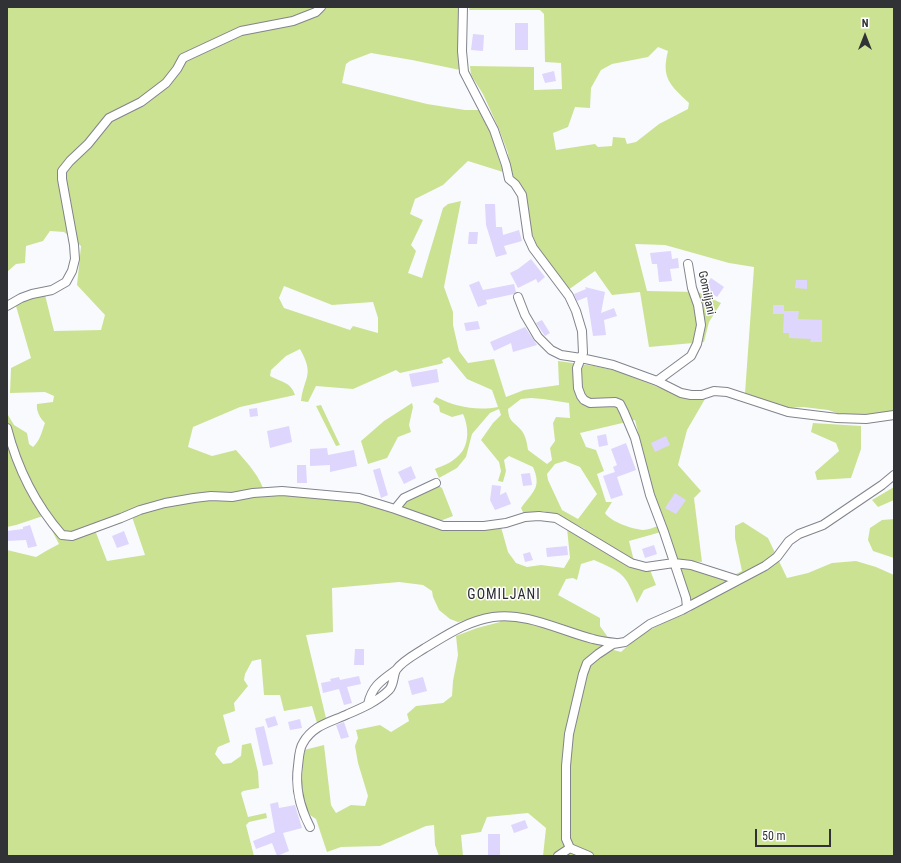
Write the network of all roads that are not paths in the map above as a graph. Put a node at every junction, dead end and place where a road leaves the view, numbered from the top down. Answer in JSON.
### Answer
{"nodes":[{"id":1,"x":321,"y":7,"type":"edge"},
{"id":2,"x":463,"y":7,"type":"edge"},
{"id":3,"x":688,"y":264,"type":"dead end"},
{"id":4,"x":518,"y":297,"type":"dead end"},
{"id":5,"x":7,"y":306,"type":"edge"},
{"id":6,"x":581,"y":358,"type":"junction"},
{"id":7,"x":657,"y":381,"type":"junction"},
{"id":8,"x":894,"y":415,"type":"edge"},
{"id":9,"x":7,"y":428,"type":"edge"},
{"id":10,"x":894,"y":475,"type":"edge"},
{"id":11,"x":436,"y":483,"type":"dead end"},
{"id":12,"x":395,"y":509,"type":"junction"},
{"id":13,"x":674,"y":563,"type":"junction"},
{"id":14,"x":738,"y":580,"type":"junction"},
{"id":15,"x":687,"y":607,"type":"junction"},
{"id":16,"x":616,"y":643,"type":"junction"},
{"id":17,"x":310,"y":827,"type":"dead end"},
{"id":18,"x":570,"y":848,"type":"junction"},
{"id":19,"x":558,"y":856,"type":"edge"},
{"id":20,"x":589,"y":856,"type":"edge"}],
"edges":[{"from":1,"to":5,"type":"street"},
{"from":2,"to":6,"type":"street"},
{"from":3,"to":7,"type":"street","name":"Gomiljani"},
{"from":4,"to":6,"type":"street"},
{"from":6,"to":7,"type":"street"},
{"from":6,"to":13,"type":"street"},
{"from":7,"to":8,"type":"street"},
{"from":9,"to":12,"type":"street"},
{"from":10,"to":14,"type":"street"},
{"from":11,"to":12,"type":"street"},
{"from":12,"to":13,"type":"street"},
{"from":13,"to":14,"type":"street"},
{"from":13,"to":15,"type":"street"},
{"from":14,"to":15,"type":"street"},
{"from":15,"to":16,"type":"street"},
{"from":16,"to":17,"type":"street"},
{"from":16,"to":18,"type":"street"},
{"from":18,"to":19,"type":"street"},
{"from":18,"to":20,"type":"street"}]}
